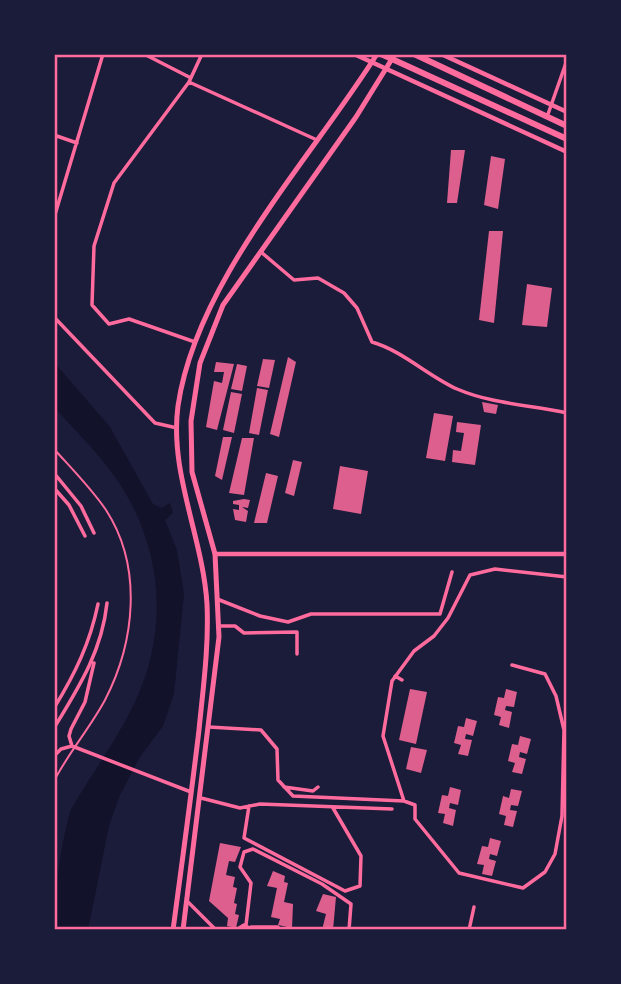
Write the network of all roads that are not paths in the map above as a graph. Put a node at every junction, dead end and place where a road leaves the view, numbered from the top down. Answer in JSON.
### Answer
{"nodes":[{"id":1,"x":103,"y":54,"type":"edge"},
{"id":2,"x":144,"y":54,"type":"edge"},
{"id":3,"x":202,"y":54,"type":"edge"},
{"id":4,"x":354,"y":54,"type":"edge"},
{"id":5,"x":379,"y":54,"type":"edge"},
{"id":6,"x":414,"y":54,"type":"edge"},
{"id":7,"x":440,"y":54,"type":"edge"},
{"id":8,"x":394,"y":57,"type":"edge"},
{"id":9,"x":567,"y":60,"type":"edge"},
{"id":10,"x":372,"y":62,"type":"junction"},
{"id":11,"x":387,"y":68,"type":"junction"},
{"id":12,"x":190,"y":80,"type":"junction"},
{"id":13,"x":551,"y":105,"type":"junction"},
{"id":14,"x":567,"y":112,"type":"edge"},
{"id":15,"x":547,"y":117,"type":"junction"},
{"id":16,"x":567,"y":126,"type":"edge"},
{"id":17,"x":54,"y":135,"type":"edge"},
{"id":18,"x":567,"y":139,"type":"edge"},
{"id":19,"x":319,"y":141,"type":"junction"},
{"id":20,"x":77,"y":143,"type":"junction"},
{"id":21,"x":567,"y":152,"type":"edge"},
{"id":22,"x":54,"y":218,"type":"edge"},
{"id":23,"x":260,"y":251,"type":"junction"},
{"id":24,"x":54,"y":317,"type":"edge"},
{"id":25,"x":197,"y":342,"type":"junction"},
{"id":26,"x":567,"y":413,"type":"edge"},
{"id":27,"x":177,"y":428,"type":"junction"},
{"id":28,"x":54,"y":449,"type":"edge"},
{"id":29,"x":54,"y":472,"type":"edge"},
{"id":30,"x":54,"y":488,"type":"edge"},
{"id":31,"x":94,"y":533,"type":"dead end"},
{"id":32,"x":85,"y":536,"type":"dead end"},
{"id":33,"x":215,"y":554,"type":"junction"},
{"id":34,"x":567,"y":554,"type":"edge"},
{"id":35,"x":452,"y":572,"type":"dead end"},
{"id":36,"x":567,"y":577,"type":"edge"},
{"id":37,"x":217,"y":599,"type":"junction"},
{"id":38,"x":107,"y":603,"type":"dead end"},
{"id":39,"x":98,"y":604,"type":"dead end"},
{"id":40,"x":219,"y":626,"type":"junction"},
{"id":41,"x":298,"y":654,"type":"dead end"},
{"id":42,"x":96,"y":657,"type":"junction"},
{"id":43,"x":512,"y":665,"type":"dead end"},
{"id":44,"x":395,"y":676,"type":"junction"},
{"id":45,"x":402,"y":680,"type":"dead end"},
{"id":46,"x":54,"y":708,"type":"edge"},
{"id":47,"x":209,"y":727,"type":"junction"},
{"id":48,"x":54,"y":728,"type":"edge"},
{"id":49,"x":72,"y":746,"type":"junction"},
{"id":50,"x":54,"y":755,"type":"edge"},
{"id":51,"x":54,"y":781,"type":"edge"},
{"id":52,"x":282,"y":787,"type":"junction"},
{"id":53,"x":318,"y":787,"type":"dead end"},
{"id":54,"x":191,"y":793,"type":"junction"},
{"id":55,"x":201,"y":798,"type":"junction"},
{"id":56,"x":404,"y":801,"type":"junction"},
{"id":57,"x":249,"y":806,"type":"junction"},
{"id":58,"x":333,"y":808,"type":"junction"},
{"id":59,"x":392,"y":809,"type":"dead end"},
{"id":60,"x":187,"y":901,"type":"junction"},
{"id":61,"x":474,"y":907,"type":"dead end"},
{"id":62,"x":250,"y":927,"type":"edge"},
{"id":63,"x":278,"y":927,"type":"dead end"},
{"id":64,"x":173,"y":930,"type":"edge"},
{"id":65,"x":183,"y":930,"type":"edge"},
{"id":66,"x":216,"y":930,"type":"edge"},
{"id":67,"x":236,"y":930,"type":"edge"},
{"id":68,"x":349,"y":930,"type":"edge"},
{"id":69,"x":469,"y":930,"type":"edge"}],
"edges":[{"from":1,"to":20,"type":"street"},
{"from":2,"to":12,"type":"street"},
{"from":3,"to":12,"type":"street"},
{"from":4,"to":10,"type":"street"},
{"from":5,"to":8,"type":"main road"},
{"from":5,"to":10,"type":"main road"},
{"from":6,"to":15,"type":"main road"},
{"from":7,"to":13,"type":"street"},
{"from":8,"to":11,"type":"main road"},
{"from":8,"to":18,"type":"main road"},
{"from":9,"to":13,"type":"street"},
{"from":10,"to":11,"type":"street"},
{"from":10,"to":19,"type":"main road"},
{"from":11,"to":21,"type":"street"},
{"from":11,"to":23,"type":"main road"},
{"from":12,"to":19,"type":"street"},
{"from":12,"to":25,"type":"street"},
{"from":13,"to":14,"type":"street"},
{"from":13,"to":15,"type":"street"},
{"from":15,"to":16,"type":"main road"},
{"from":17,"to":20,"type":"street"},
{"from":19,"to":25,"type":"main road"},
{"from":20,"to":22,"type":"street"},
{"from":23,"to":26,"type":"street"},
{"from":23,"to":33,"type":"main road"},
{"from":24,"to":27,"type":"street"},
{"from":25,"to":27,"type":"main road"},
{"from":27,"to":54,"type":"main road"},
{"from":28,"to":49,"type":"lane"},
{"from":29,"to":31,"type":"street"},
{"from":30,"to":32,"type":"street"},
{"from":33,"to":34,"type":"street"},
{"from":33,"to":37,"type":"main road"},
{"from":35,"to":37,"type":"street"},
{"from":36,"to":44,"type":"street"},
{"from":37,"to":40,"type":"main road"},
{"from":38,"to":42,"type":"street"},
{"from":39,"to":46,"type":"street"},
{"from":40,"to":41,"type":"street"},
{"from":40,"to":47,"type":"main road"},
{"from":42,"to":48,"type":"street"},
{"from":42,"to":49,"type":"street"},
{"from":43,"to":56,"type":"street"},
{"from":44,"to":45,"type":"street"},
{"from":44,"to":56,"type":"street"},
{"from":47,"to":52,"type":"street"},
{"from":47,"to":55,"type":"main road"},
{"from":49,"to":50,"type":"street"},
{"from":49,"to":51,"type":"lane"},
{"from":49,"to":54,"type":"street"},
{"from":52,"to":53,"type":"street"},
{"from":52,"to":56,"type":"street"},
{"from":54,"to":64,"type":"main road"},
{"from":55,"to":57,"type":"street"},
{"from":55,"to":60,"type":"main road"},
{"from":57,"to":58,"type":"street"},
{"from":57,"to":58,"type":"street"},
{"from":58,"to":59,"type":"street"},
{"from":60,"to":65,"type":"main road"},
{"from":60,"to":66,"type":"street"},
{"from":61,"to":69,"type":"street"},
{"from":62,"to":63,"type":"street"},
{"from":62,"to":67,"type":"street"},
{"from":62,"to":68,"type":"street"}]}
